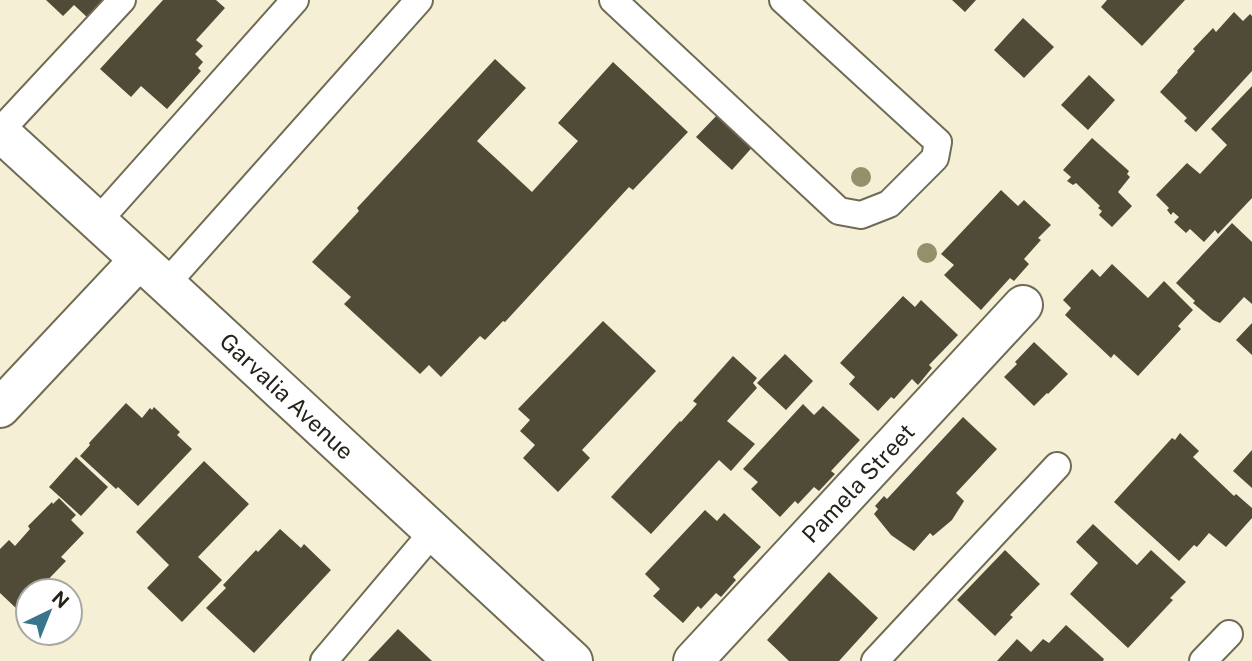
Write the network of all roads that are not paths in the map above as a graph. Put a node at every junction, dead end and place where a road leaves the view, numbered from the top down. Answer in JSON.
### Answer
{"nodes":[{"id":1,"x":122,"y":0,"type":"edge"},
{"id":2,"x":295,"y":0,"type":"edge"},
{"id":3,"x":419,"y":0,"type":"edge"},
{"id":4,"x":613,"y":0,"type":"edge"},
{"id":5,"x":783,"y":0,"type":"edge"},
{"id":6,"x":0,"y":131,"type":"edge"},
{"id":7,"x":98,"y":221,"type":"junction"},
{"id":8,"x":153,"y":272,"type":"junction"},
{"id":9,"x":1023,"y":305,"type":"dead end"},
{"id":10,"x":0,"y":408,"type":"edge"},
{"id":11,"x":1057,"y":466,"type":"dead end"},
{"id":12,"x":433,"y":532,"type":"junction"},
{"id":13,"x":1229,"y":634,"type":"dead end"},
{"id":14,"x":324,"y":661,"type":"edge"},
{"id":15,"x":573,"y":661,"type":"edge"},
{"id":16,"x":692,"y":661,"type":"edge"},
{"id":17,"x":875,"y":661,"type":"edge"},
{"id":18,"x":1203,"y":661,"type":"edge"}],
"edges":[{"from":1,"to":6,"type":"lane"},
{"from":2,"to":7,"type":"lane"},
{"from":3,"to":8,"type":"lane"},
{"from":4,"to":5,"type":"lane"},
{"from":6,"to":7,"type":"street","name":"Garvalia Avenue"},
{"from":7,"to":8,"type":"street","name":"Garvalia Avenue"},
{"from":8,"to":10,"type":"street"},
{"from":8,"to":12,"type":"street","name":"Garvalia Avenue"},
{"from":9,"to":16,"type":"street","name":"Pamela Street"},
{"from":11,"to":17,"type":"lane"},
{"from":12,"to":14,"type":"lane"},
{"from":12,"to":15,"type":"street","name":"Garvalia Avenue"},
{"from":13,"to":18,"type":"lane"}]}
